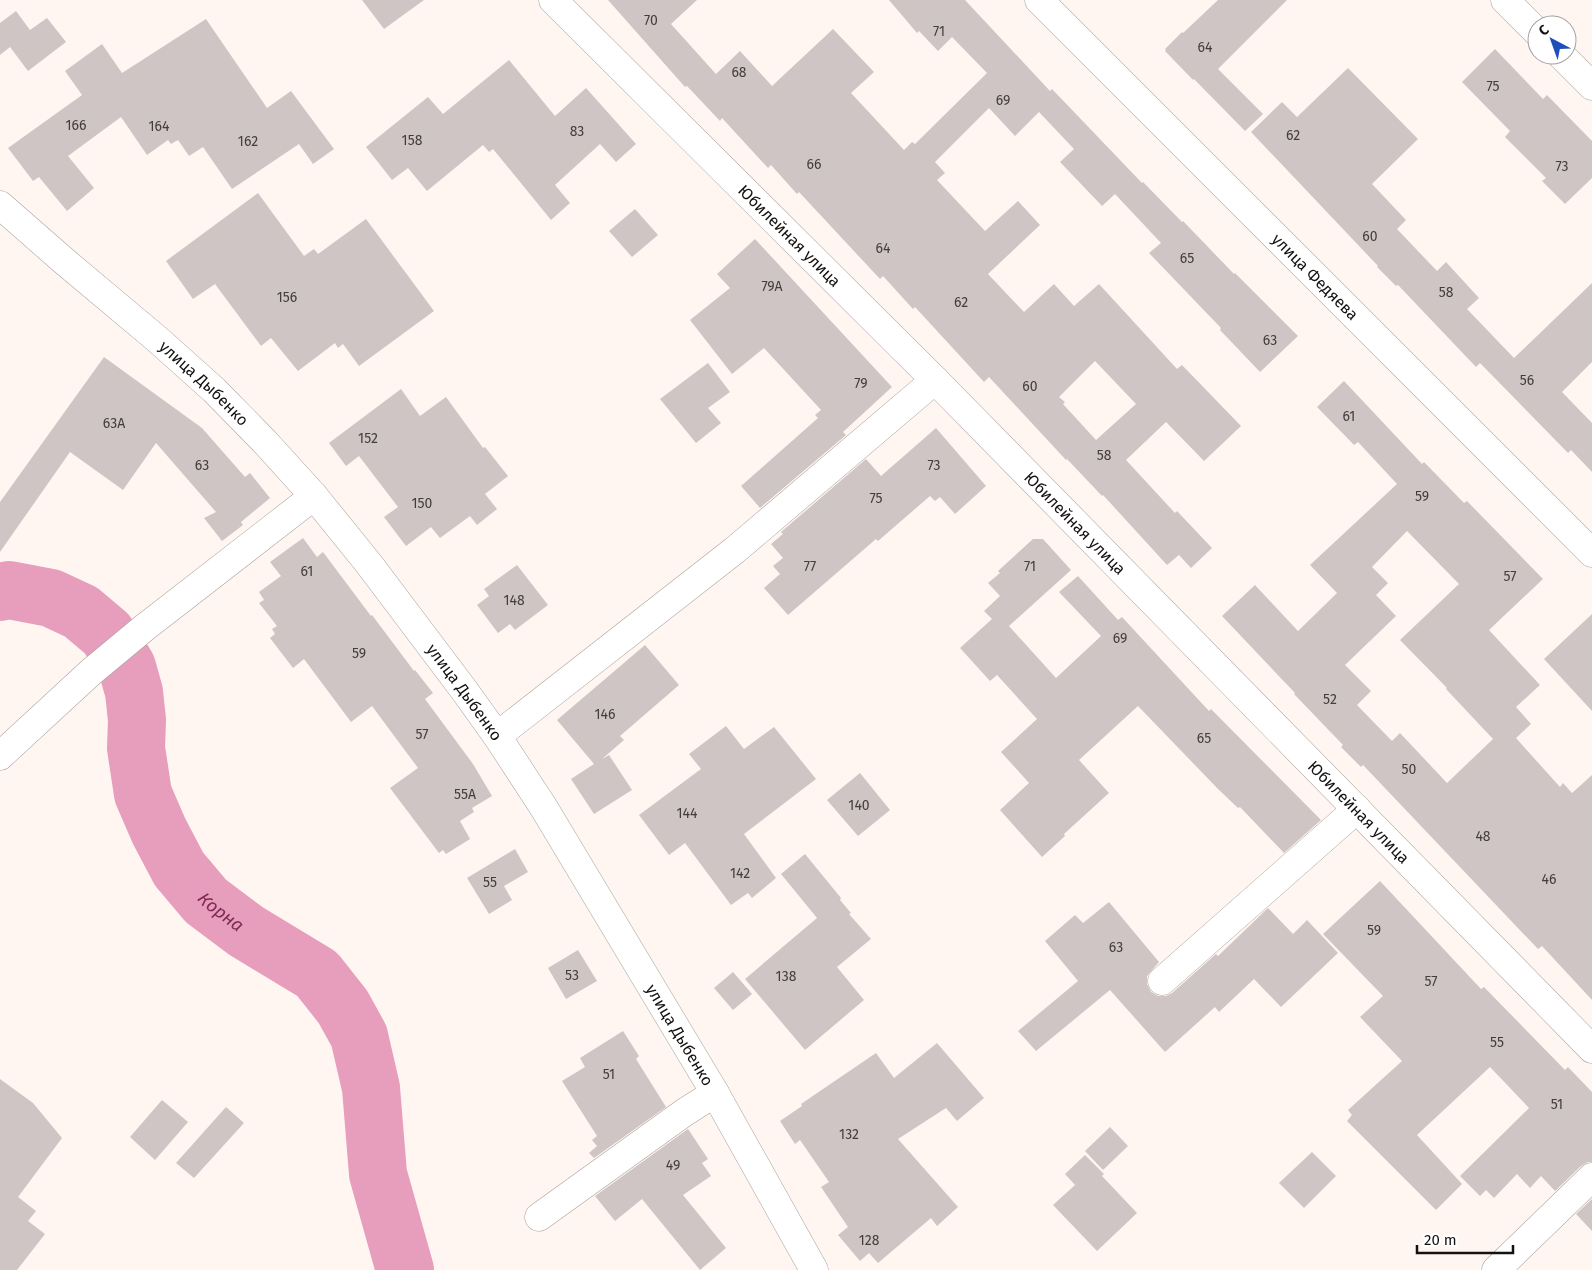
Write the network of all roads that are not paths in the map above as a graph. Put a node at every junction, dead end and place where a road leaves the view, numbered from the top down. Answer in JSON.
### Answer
{"nodes":[{"id":1,"x":553,"y":0,"type":"edge"},
{"id":2,"x":1039,"y":0,"type":"edge"},
{"id":3,"x":1505,"y":0,"type":"edge"},
{"id":4,"x":1527,"y":22,"type":"edge"},
{"id":5,"x":1571,"y":65,"type":"edge"},
{"id":6,"x":1592,"y":86,"type":"edge"},
{"id":7,"x":0,"y":205,"type":"edge"},
{"id":8,"x":935,"y":380,"type":"junction"},
{"id":9,"x":314,"y":496,"type":"junction"},
{"id":10,"x":1592,"y":553,"type":"edge"},
{"id":11,"x":497,"y":736,"type":"junction"},
{"id":12,"x":0,"y":756,"type":"edge"},
{"id":13,"x":1357,"y":809,"type":"junction"},
{"id":14,"x":1162,"y":981,"type":"dead end"},
{"id":15,"x":1592,"y":1049,"type":"edge"},
{"id":16,"x":715,"y":1093,"type":"junction"},
{"id":17,"x":1592,"y":1177,"type":"edge"},
{"id":18,"x":538,"y":1217,"type":"dead end"},
{"id":19,"x":814,"y":1270,"type":"edge"},
{"id":20,"x":1496,"y":1270,"type":"edge"}],
"edges":[{"from":1,"to":8,"type":"street","name":"Юбилейная улица"},
{"from":2,"to":10,"type":"street","name":"улица Федяева"},
{"from":3,"to":4,"type":"street"},
{"from":5,"to":6,"type":"street"},
{"from":7,"to":9,"type":"street","name":"улица Дыбенко"},
{"from":8,"to":11,"type":"street"},
{"from":8,"to":13,"type":"street","name":"Юбилейная улица"},
{"from":9,"to":11,"type":"street","name":"улица Дыбенко"},
{"from":9,"to":12,"type":"street"},
{"from":11,"to":16,"type":"street","name":"улица Дыбенко"},
{"from":13,"to":14,"type":"street"},
{"from":13,"to":15,"type":"street","name":"Юбилейная улица"},
{"from":16,"to":18,"type":"street"},
{"from":16,"to":19,"type":"street","name":"улица Дыбенко"},
{"from":17,"to":20,"type":"street"}]}
